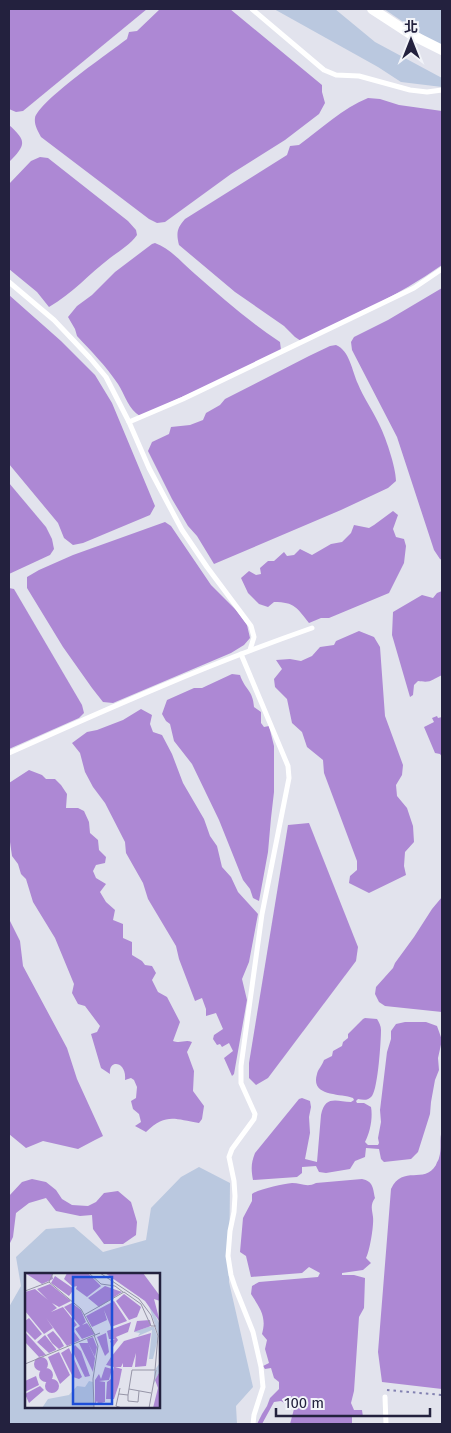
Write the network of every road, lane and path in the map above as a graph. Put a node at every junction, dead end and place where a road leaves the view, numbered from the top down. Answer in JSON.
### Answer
{"nodes":[{"id":1,"x":252,"y":9,"type":"edge"},
{"id":2,"x":372,"y":9,"type":"edge"},
{"id":3,"x":442,"y":50,"type":"edge"},
{"id":4,"x":442,"y":90,"type":"edge"},
{"id":5,"x":442,"y":269,"type":"edge"},
{"id":6,"x":9,"y":282,"type":"edge"},
{"id":7,"x":128,"y":422,"type":"junction"},
{"id":8,"x":312,"y":628,"type":"dead end"},
{"id":9,"x":250,"y":650,"type":"junction"},
{"id":10,"x":241,"y":654,"type":"junction"},
{"id":11,"x":9,"y":752,"type":"edge"},
{"id":12,"x":442,"y":1395,"type":"edge"},
{"id":13,"x":385,"y":1396,"type":"joint"},
{"id":14,"x":253,"y":1424,"type":"edge"},
{"id":15,"x":386,"y":1424,"type":"edge"}],
"edges":[{"from":1,"to":4,"type":"lane"},
{"from":2,"to":3,"type":"street"},
{"from":5,"to":7,"type":"lane"},
{"from":6,"to":7,"type":"lane"},
{"from":7,"to":9,"type":"lane"},
{"from":8,"to":9,"type":"lane"},
{"from":9,"to":10,"type":"lane"},
{"from":10,"to":11,"type":"lane"},
{"from":10,"to":14,"type":"lane"},
{"from":12,"to":13,"type":"path"},
{"from":13,"to":15,"type":"lane"}]}
